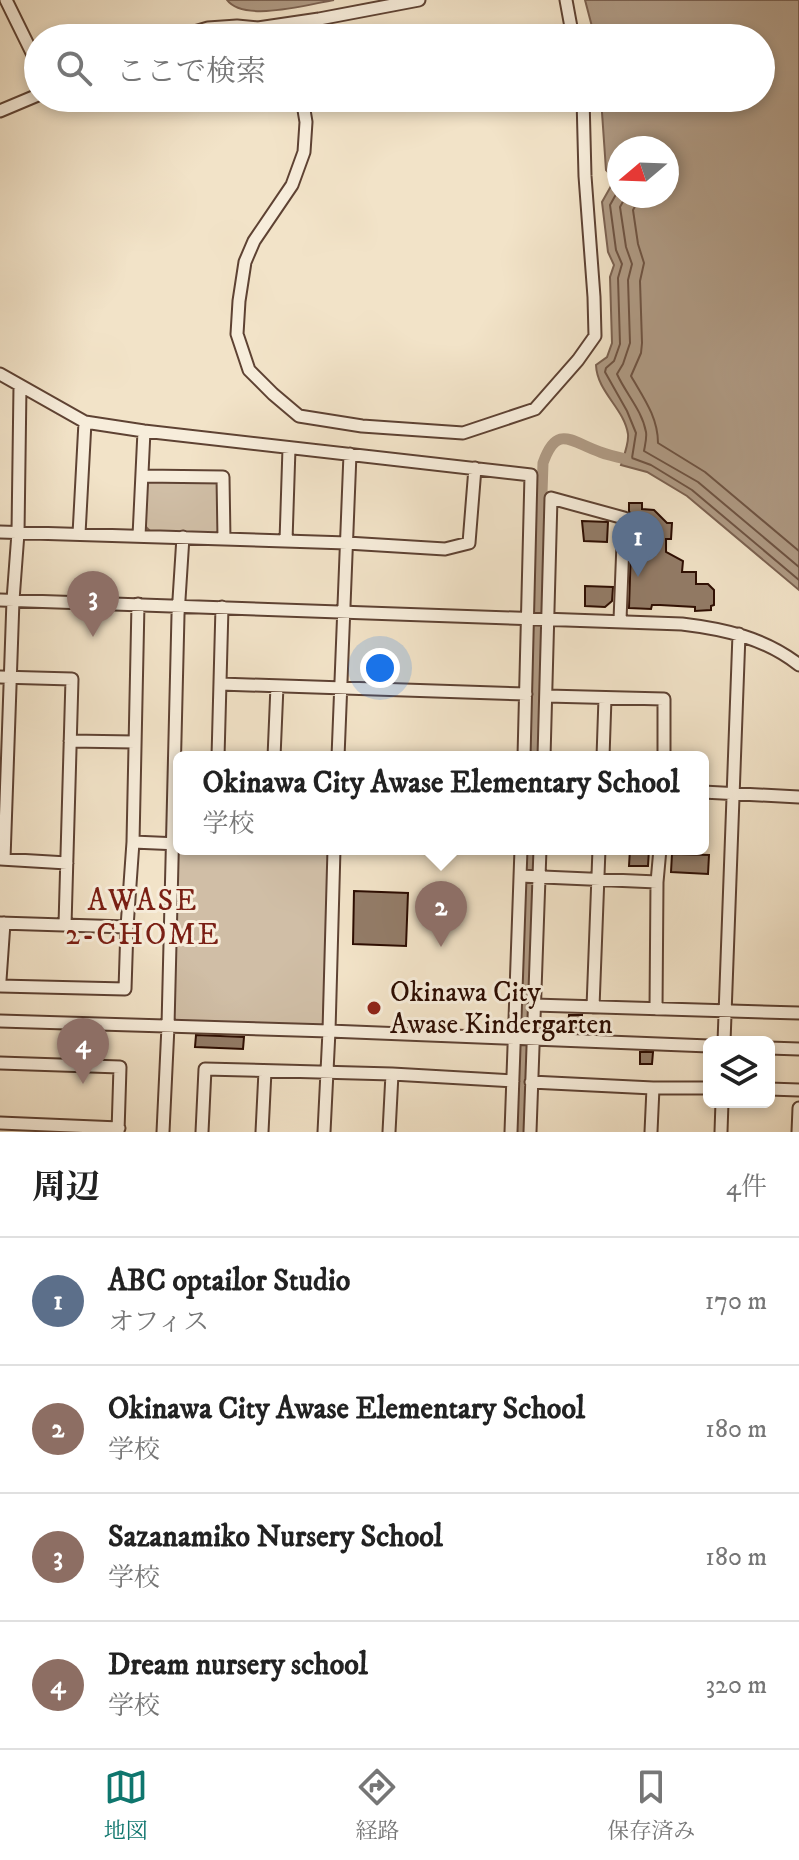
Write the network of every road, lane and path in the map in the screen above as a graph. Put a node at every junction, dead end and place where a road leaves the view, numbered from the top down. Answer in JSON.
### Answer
{"nodes":[{"id":1,"x":6,"y":0,"type":"edge"},
{"id":2,"x":419,"y":0,"type":"edge"},
{"id":3,"x":566,"y":0,"type":"edge"},
{"id":4,"x":285,"y":24,"type":"edge"},
{"id":5,"x":570,"y":24,"type":"edge"},
{"id":6,"x":24,"y":37,"type":"edge"},
{"id":7,"x":24,"y":101,"type":"edge"},
{"id":8,"x":0,"y":111,"type":"edge"},
{"id":9,"x":304,"y":112,"type":"edge"},
{"id":10,"x":583,"y":112,"type":"edge"},
{"id":11,"x":0,"y":374,"type":"edge"},
{"id":12,"x":20,"y":386,"type":"junction"},
{"id":13,"x":85,"y":422,"type":"junction"},
{"id":14,"x":144,"y":431,"type":"junction"},
{"id":15,"x":289,"y":448,"type":"junction"},
{"id":16,"x":350,"y":454,"type":"junction"},
{"id":17,"x":475,"y":468,"type":"junction"},
{"id":18,"x":142,"y":476,"type":"junction"},
{"id":19,"x":0,"y":532,"type":"edge"},
{"id":20,"x":18,"y":533,"type":"junction"},
{"id":21,"x":79,"y":534,"type":"junction"},
{"id":22,"x":139,"y":536,"type":"junction"},
{"id":23,"x":183,"y":537,"type":"junction"},
{"id":24,"x":224,"y":539,"type":"junction"},
{"id":25,"x":286,"y":541,"type":"junction"},
{"id":26,"x":347,"y":543,"type":"junction"},
{"id":27,"x":6,"y":600,"type":"edge"},
{"id":28,"x":138,"y":604,"type":"junction"},
{"id":29,"x":178,"y":606,"type":"junction"},
{"id":30,"x":222,"y":607,"type":"junction"},
{"id":31,"x":344,"y":611,"type":"junction"},
{"id":32,"x":538,"y":618,"type":"junction"},
{"id":33,"x":620,"y":620,"type":"junction"},
{"id":34,"x":739,"y":634,"type":"junction"},
{"id":35,"x":799,"y":665,"type":"edge"},
{"id":36,"x":5,"y":677,"type":"edge"},
{"id":37,"x":220,"y":684,"type":"junction"},
{"id":38,"x":277,"y":686,"type":"junction"},
{"id":39,"x":341,"y":688,"type":"junction"},
{"id":40,"x":526,"y":694,"type":"junction"},
{"id":41,"x":547,"y":696,"type":"junction"},
{"id":42,"x":605,"y":698,"type":"junction"},
{"id":43,"x":70,"y":741,"type":"junction"},
{"id":44,"x":135,"y":742,"type":"junction"},
{"id":45,"x":177,"y":751,"type":"edge"},
{"id":46,"x":218,"y":751,"type":"edge"},
{"id":47,"x":274,"y":751,"type":"edge"},
{"id":48,"x":338,"y":751,"type":"edge"},
{"id":49,"x":524,"y":751,"type":"edge"},
{"id":50,"x":544,"y":751,"type":"edge"},
{"id":51,"x":603,"y":751,"type":"edge"},
{"id":52,"x":664,"y":751,"type":"edge"},
{"id":53,"x":709,"y":792,"type":"edge"},
{"id":54,"x":733,"y":792,"type":"junction"},
{"id":55,"x":799,"y":797,"type":"edge"},
{"id":56,"x":133,"y":842,"type":"junction"},
{"id":57,"x":173,"y":844,"type":"edge"},
{"id":58,"x":176,"y":855,"type":"edge"},
{"id":59,"x":334,"y":855,"type":"edge"},
{"id":60,"x":521,"y":855,"type":"edge"},
{"id":61,"x":540,"y":855,"type":"edge"},
{"id":62,"x":599,"y":855,"type":"edge"},
{"id":63,"x":659,"y":855,"type":"edge"},
{"id":64,"x":2,"y":859,"type":"edge"},
{"id":65,"x":67,"y":863,"type":"junction"},
{"id":66,"x":520,"y":876,"type":"junction"},
{"id":67,"x":539,"y":878,"type":"junction"},
{"id":68,"x":598,"y":880,"type":"junction"},
{"id":69,"x":657,"y":882,"type":"junction"},
{"id":70,"x":2,"y":923,"type":"edge"},
{"id":71,"x":65,"y":925,"type":"junction"},
{"id":72,"x":127,"y":927,"type":"junction"},
{"id":73,"x":0,"y":980,"type":"edge"},
{"id":74,"x":0,"y":986,"type":"edge"},
{"id":75,"x":534,"y":1005,"type":"junction"},
{"id":76,"x":593,"y":1007,"type":"junction"},
{"id":77,"x":656,"y":1009,"type":"junction"},
{"id":78,"x":725,"y":1011,"type":"junction"},
{"id":79,"x":799,"y":1013,"type":"edge"},
{"id":80,"x":0,"y":1021,"type":"edge"},
{"id":81,"x":168,"y":1026,"type":"junction"},
{"id":82,"x":329,"y":1031,"type":"junction"},
{"id":83,"x":724,"y":1036,"type":"edge"},
{"id":84,"x":515,"y":1039,"type":"junction"},
{"id":85,"x":532,"y":1040,"type":"junction"},
{"id":86,"x":703,"y":1046,"type":"edge"},
{"id":87,"x":775,"y":1048,"type":"edge"},
{"id":88,"x":799,"y":1049,"type":"edge"},
{"id":89,"x":0,"y":1063,"type":"edge"},
{"id":90,"x":265,"y":1071,"type":"junction"},
{"id":91,"x":326,"y":1073,"type":"junction"},
{"id":92,"x":392,"y":1074,"type":"junction"},
{"id":93,"x":513,"y":1081,"type":"junction"},
{"id":94,"x":531,"y":1082,"type":"junction"},
{"id":95,"x":653,"y":1088,"type":"junction"},
{"id":96,"x":703,"y":1088,"type":"edge"},
{"id":97,"x":775,"y":1089,"type":"edge"},
{"id":98,"x":799,"y":1090,"type":"edge"},
{"id":99,"x":722,"y":1108,"type":"edge"},
{"id":100,"x":799,"y":1108,"type":"edge"},
{"id":101,"x":0,"y":1123,"type":"edge"},
{"id":102,"x":118,"y":1130,"type":"edge"},
{"id":103,"x":163,"y":1132,"type":"edge"},
{"id":104,"x":202,"y":1132,"type":"edge"},
{"id":105,"x":262,"y":1132,"type":"edge"},
{"id":106,"x":324,"y":1132,"type":"edge"},
{"id":107,"x":389,"y":1132,"type":"edge"},
{"id":108,"x":511,"y":1132,"type":"edge"},
{"id":109,"x":530,"y":1132,"type":"edge"},
{"id":110,"x":651,"y":1132,"type":"edge"},
{"id":111,"x":721,"y":1132,"type":"edge"},
{"id":112,"x":798,"y":1132,"type":"edge"}],
"edges":[{"from":1,"to":6,"type":"street"},
{"from":2,"to":4,"type":"street"},
{"from":3,"to":5,"type":"street"},
{"from":7,"to":8,"type":"street"},
{"from":9,"to":10,"type":"street"},
{"from":11,"to":12,"type":"street"},
{"from":12,"to":13,"type":"street"},
{"from":12,"to":20,"type":"street"},
{"from":13,"to":14,"type":"street"},
{"from":13,"to":21,"type":"street"},
{"from":14,"to":15,"type":"street"},
{"from":14,"to":18,"type":"street"},
{"from":15,"to":16,"type":"street"},
{"from":15,"to":25,"type":"street"},
{"from":16,"to":17,"type":"street"},
{"from":16,"to":26,"type":"street"},
{"from":17,"to":26,"type":"street"},
{"from":17,"to":32,"type":"street"},
{"from":18,"to":22,"type":"street"},
{"from":18,"to":24,"type":"street"},
{"from":19,"to":20,"type":"street"},
{"from":20,"to":21,"type":"street"},
{"from":20,"to":27,"type":"street"},
{"from":21,"to":22,"type":"street"},
{"from":22,"to":23,"type":"street"},
{"from":23,"to":24,"type":"street"},
{"from":23,"to":29,"type":"street"},
{"from":24,"to":25,"type":"street"},
{"from":25,"to":26,"type":"street"},
{"from":26,"to":31,"type":"street"},
{"from":27,"to":28,"type":"street"},
{"from":27,"to":36,"type":"street"},
{"from":28,"to":29,"type":"street"},
{"from":28,"to":44,"type":"street"},
{"from":29,"to":30,"type":"street"},
{"from":29,"to":45,"type":"street"},
{"from":30,"to":31,"type":"street"},
{"from":30,"to":37,"type":"street"},
{"from":31,"to":32,"type":"street"},
{"from":31,"to":39,"type":"street"},
{"from":32,"to":33,"type":"street"},
{"from":32,"to":33,"type":"street"},
{"from":32,"to":40,"type":"street"},
{"from":32,"to":41,"type":"street"},
{"from":33,"to":34,"type":"street"},
{"from":34,"to":35,"type":"street"},
{"from":34,"to":54,"type":"street"},
{"from":36,"to":43,"type":"street"},
{"from":36,"to":64,"type":"street"},
{"from":37,"to":38,"type":"street"},
{"from":37,"to":46,"type":"street"},
{"from":38,"to":39,"type":"street"},
{"from":38,"to":47,"type":"street"},
{"from":39,"to":40,"type":"street"},
{"from":39,"to":48,"type":"street"},
{"from":40,"to":49,"type":"street"},
{"from":41,"to":42,"type":"street"},
{"from":41,"to":50,"type":"street"},
{"from":42,"to":51,"type":"street"},
{"from":42,"to":52,"type":"street"},
{"from":43,"to":44,"type":"street"},
{"from":43,"to":65,"type":"street"},
{"from":44,"to":56,"type":"street"},
{"from":53,"to":54,"type":"street"},
{"from":54,"to":55,"type":"street"},
{"from":54,"to":78,"type":"street"},
{"from":56,"to":57,"type":"street"},
{"from":56,"to":72,"type":"street"},
{"from":58,"to":81,"type":"street"},
{"from":59,"to":82,"type":"street"},
{"from":60,"to":66,"type":"street"},
{"from":61,"to":67,"type":"street"},
{"from":62,"to":68,"type":"street"},
{"from":63,"to":69,"type":"street"},
{"from":64,"to":65,"type":"street"},
{"from":65,"to":71,"type":"street"},
{"from":66,"to":67,"type":"street"},
{"from":66,"to":84,"type":"street"},
{"from":67,"to":68,"type":"street"},
{"from":67,"to":75,"type":"street"},
{"from":68,"to":69,"type":"street"},
{"from":68,"to":76,"type":"street"},
{"from":69,"to":77,"type":"street"},
{"from":70,"to":71,"type":"street"},
{"from":70,"to":73,"type":"street"},
{"from":71,"to":72,"type":"street"},
{"from":72,"to":74,"type":"street"},
{"from":75,"to":76,"type":"street"},
{"from":75,"to":85,"type":"street"},
{"from":76,"to":77,"type":"street"},
{"from":77,"to":78,"type":"street"},
{"from":78,"to":79,"type":"street"},
{"from":78,"to":83,"type":"street"},
{"from":80,"to":81,"type":"street"},
{"from":81,"to":82,"type":"street"},
{"from":81,"to":103,"type":"street"},
{"from":82,"to":84,"type":"street"},
{"from":82,"to":91,"type":"street"},
{"from":84,"to":85,"type":"street"},
{"from":84,"to":93,"type":"street"},
{"from":85,"to":86,"type":"street"},
{"from":85,"to":94,"type":"street"},
{"from":87,"to":88,"type":"street"},
{"from":89,"to":102,"type":"street"},
{"from":90,"to":91,"type":"street"},
{"from":90,"to":104,"type":"street"},
{"from":90,"to":105,"type":"street"},
{"from":91,"to":92,"type":"street"},
{"from":91,"to":106,"type":"street"},
{"from":92,"to":93,"type":"street"},
{"from":92,"to":107,"type":"street"},
{"from":93,"to":108,"type":"street"},
{"from":94,"to":95,"type":"street"},
{"from":94,"to":109,"type":"street"},
{"from":95,"to":96,"type":"street"},
{"from":95,"to":110,"type":"street"},
{"from":97,"to":98,"type":"street"},
{"from":99,"to":111,"type":"street"},
{"from":100,"to":112,"type":"street"},
{"from":101,"to":102,"type":"street"}]}
